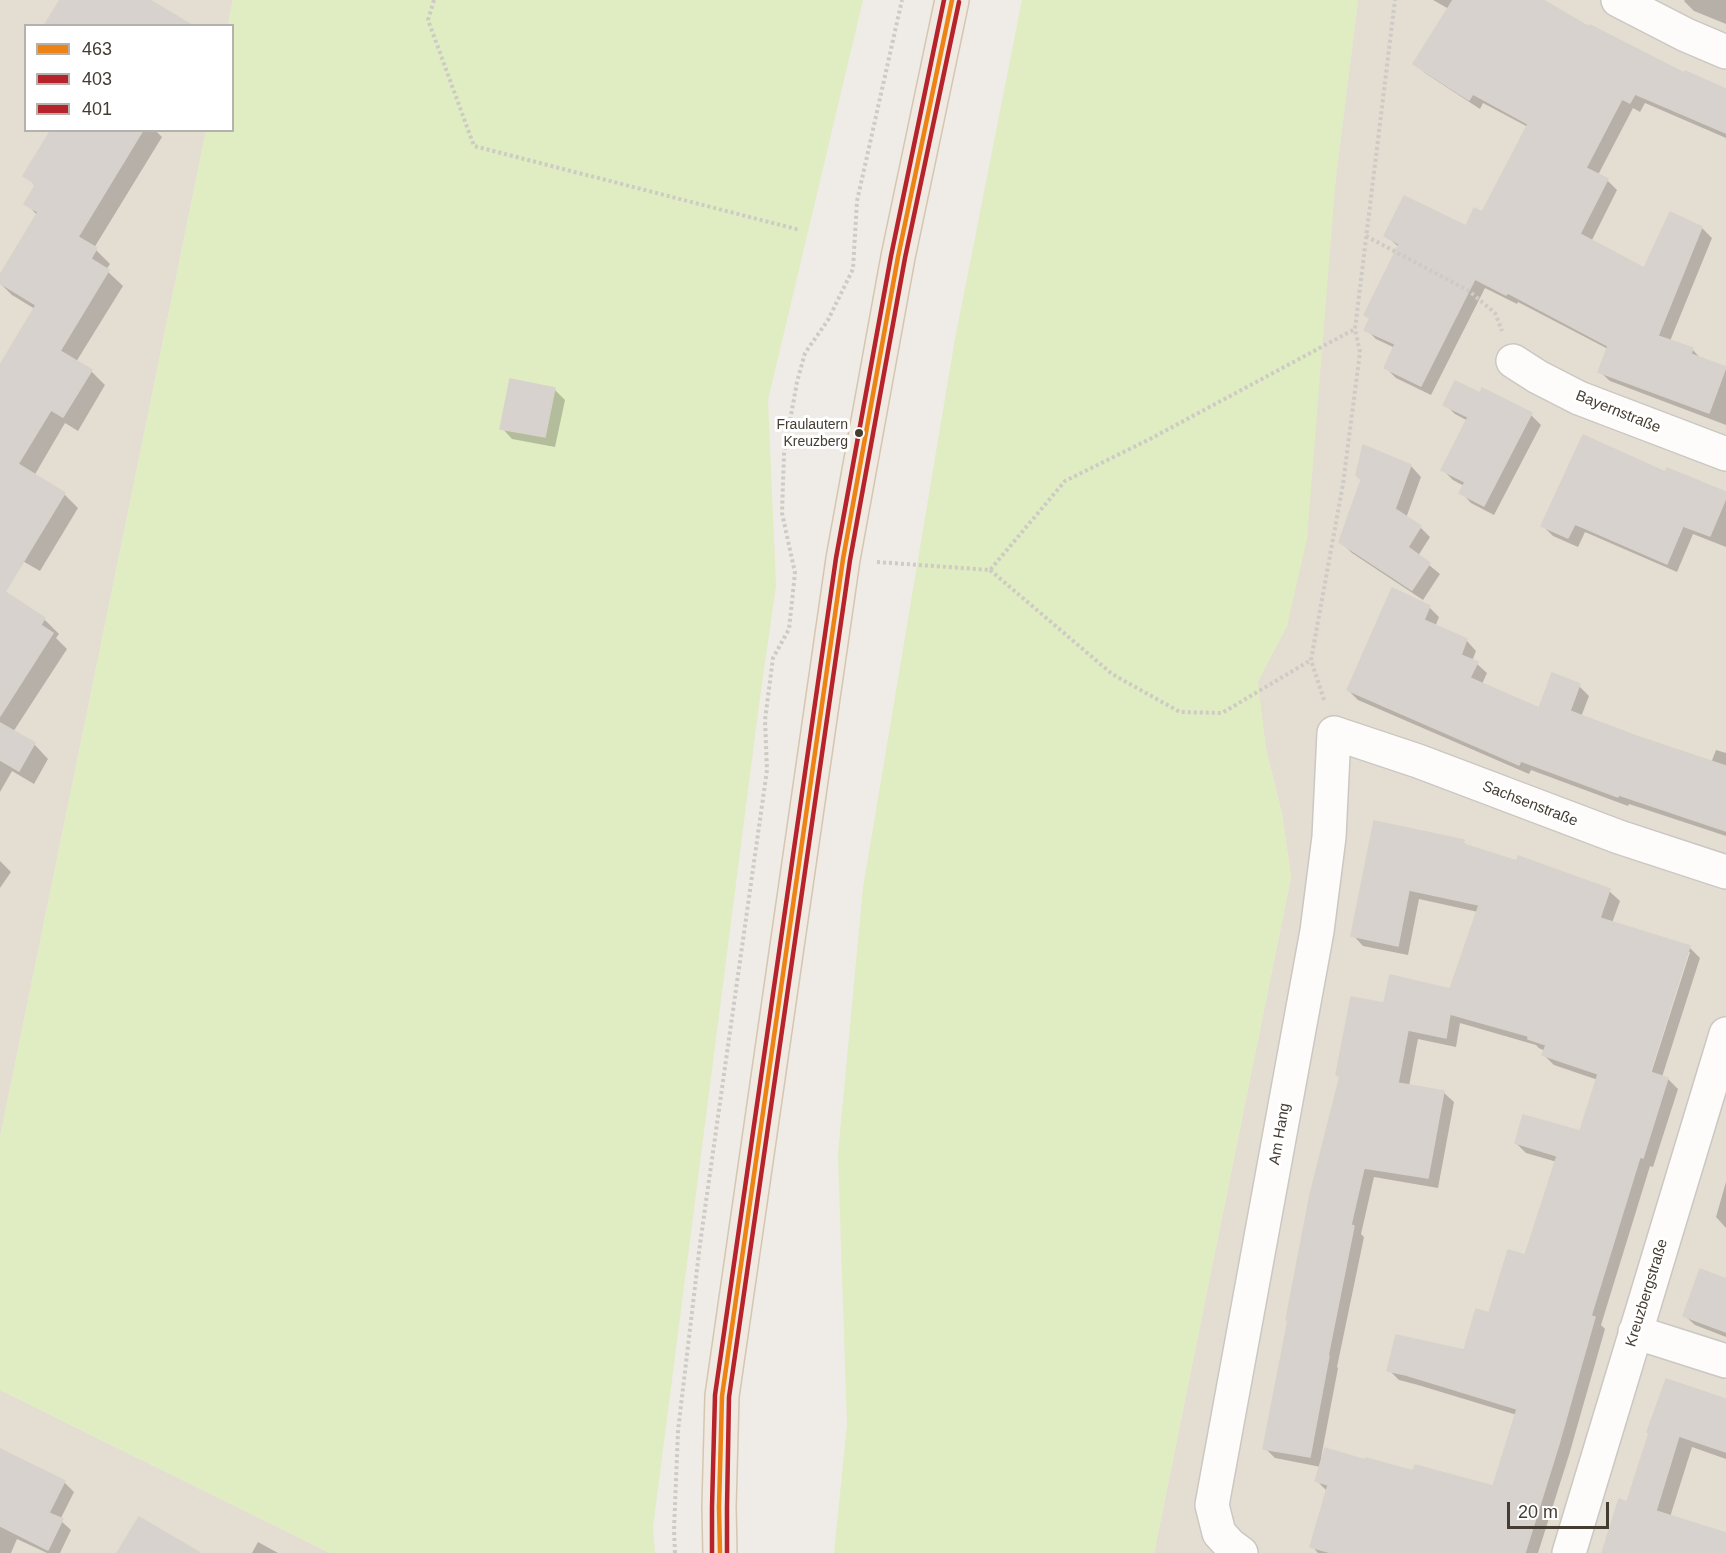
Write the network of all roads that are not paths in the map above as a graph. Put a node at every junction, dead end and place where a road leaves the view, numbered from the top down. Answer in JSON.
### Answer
{"nodes":[{"id":1,"x":952,"y":0,"type":"edge"},
{"id":2,"x":1618,"y":0,"type":"edge"},
{"id":3,"x":1726,"y":52,"type":"edge"},
{"id":4,"x":1513,"y":361,"type":"road end"},
{"id":5,"x":1726,"y":454,"type":"edge"},
{"id":6,"x":1334,"y":733,"type":"joint"},
{"id":7,"x":1726,"y":872,"type":"edge"},
{"id":8,"x":1726,"y":1034,"type":"edge"},
{"id":9,"x":1635,"y":1332,"type":"junction"},
{"id":10,"x":1726,"y":1361,"type":"edge"},
{"id":11,"x":1230,"y":1543,"type":"edge"},
{"id":12,"x":720,"y":1553,"type":"edge"},
{"id":13,"x":1569,"y":1553,"type":"edge"}],
"edges":[{"from":1,"to":12,"type":"main road"},
{"from":2,"to":3,"type":"street"},
{"from":4,"to":5,"type":"street","name":"Bayernstraße"},
{"from":6,"to":7,"type":"street","name":"Sachsenstraße"},
{"from":6,"to":11,"type":"street","name":"Am Hang"},
{"from":8,"to":9,"type":"street","name":"Kreuzbergstraße"},
{"from":9,"to":10,"type":"street"},
{"from":9,"to":13,"type":"street","name":"Kreuzbergstraße"}]}
